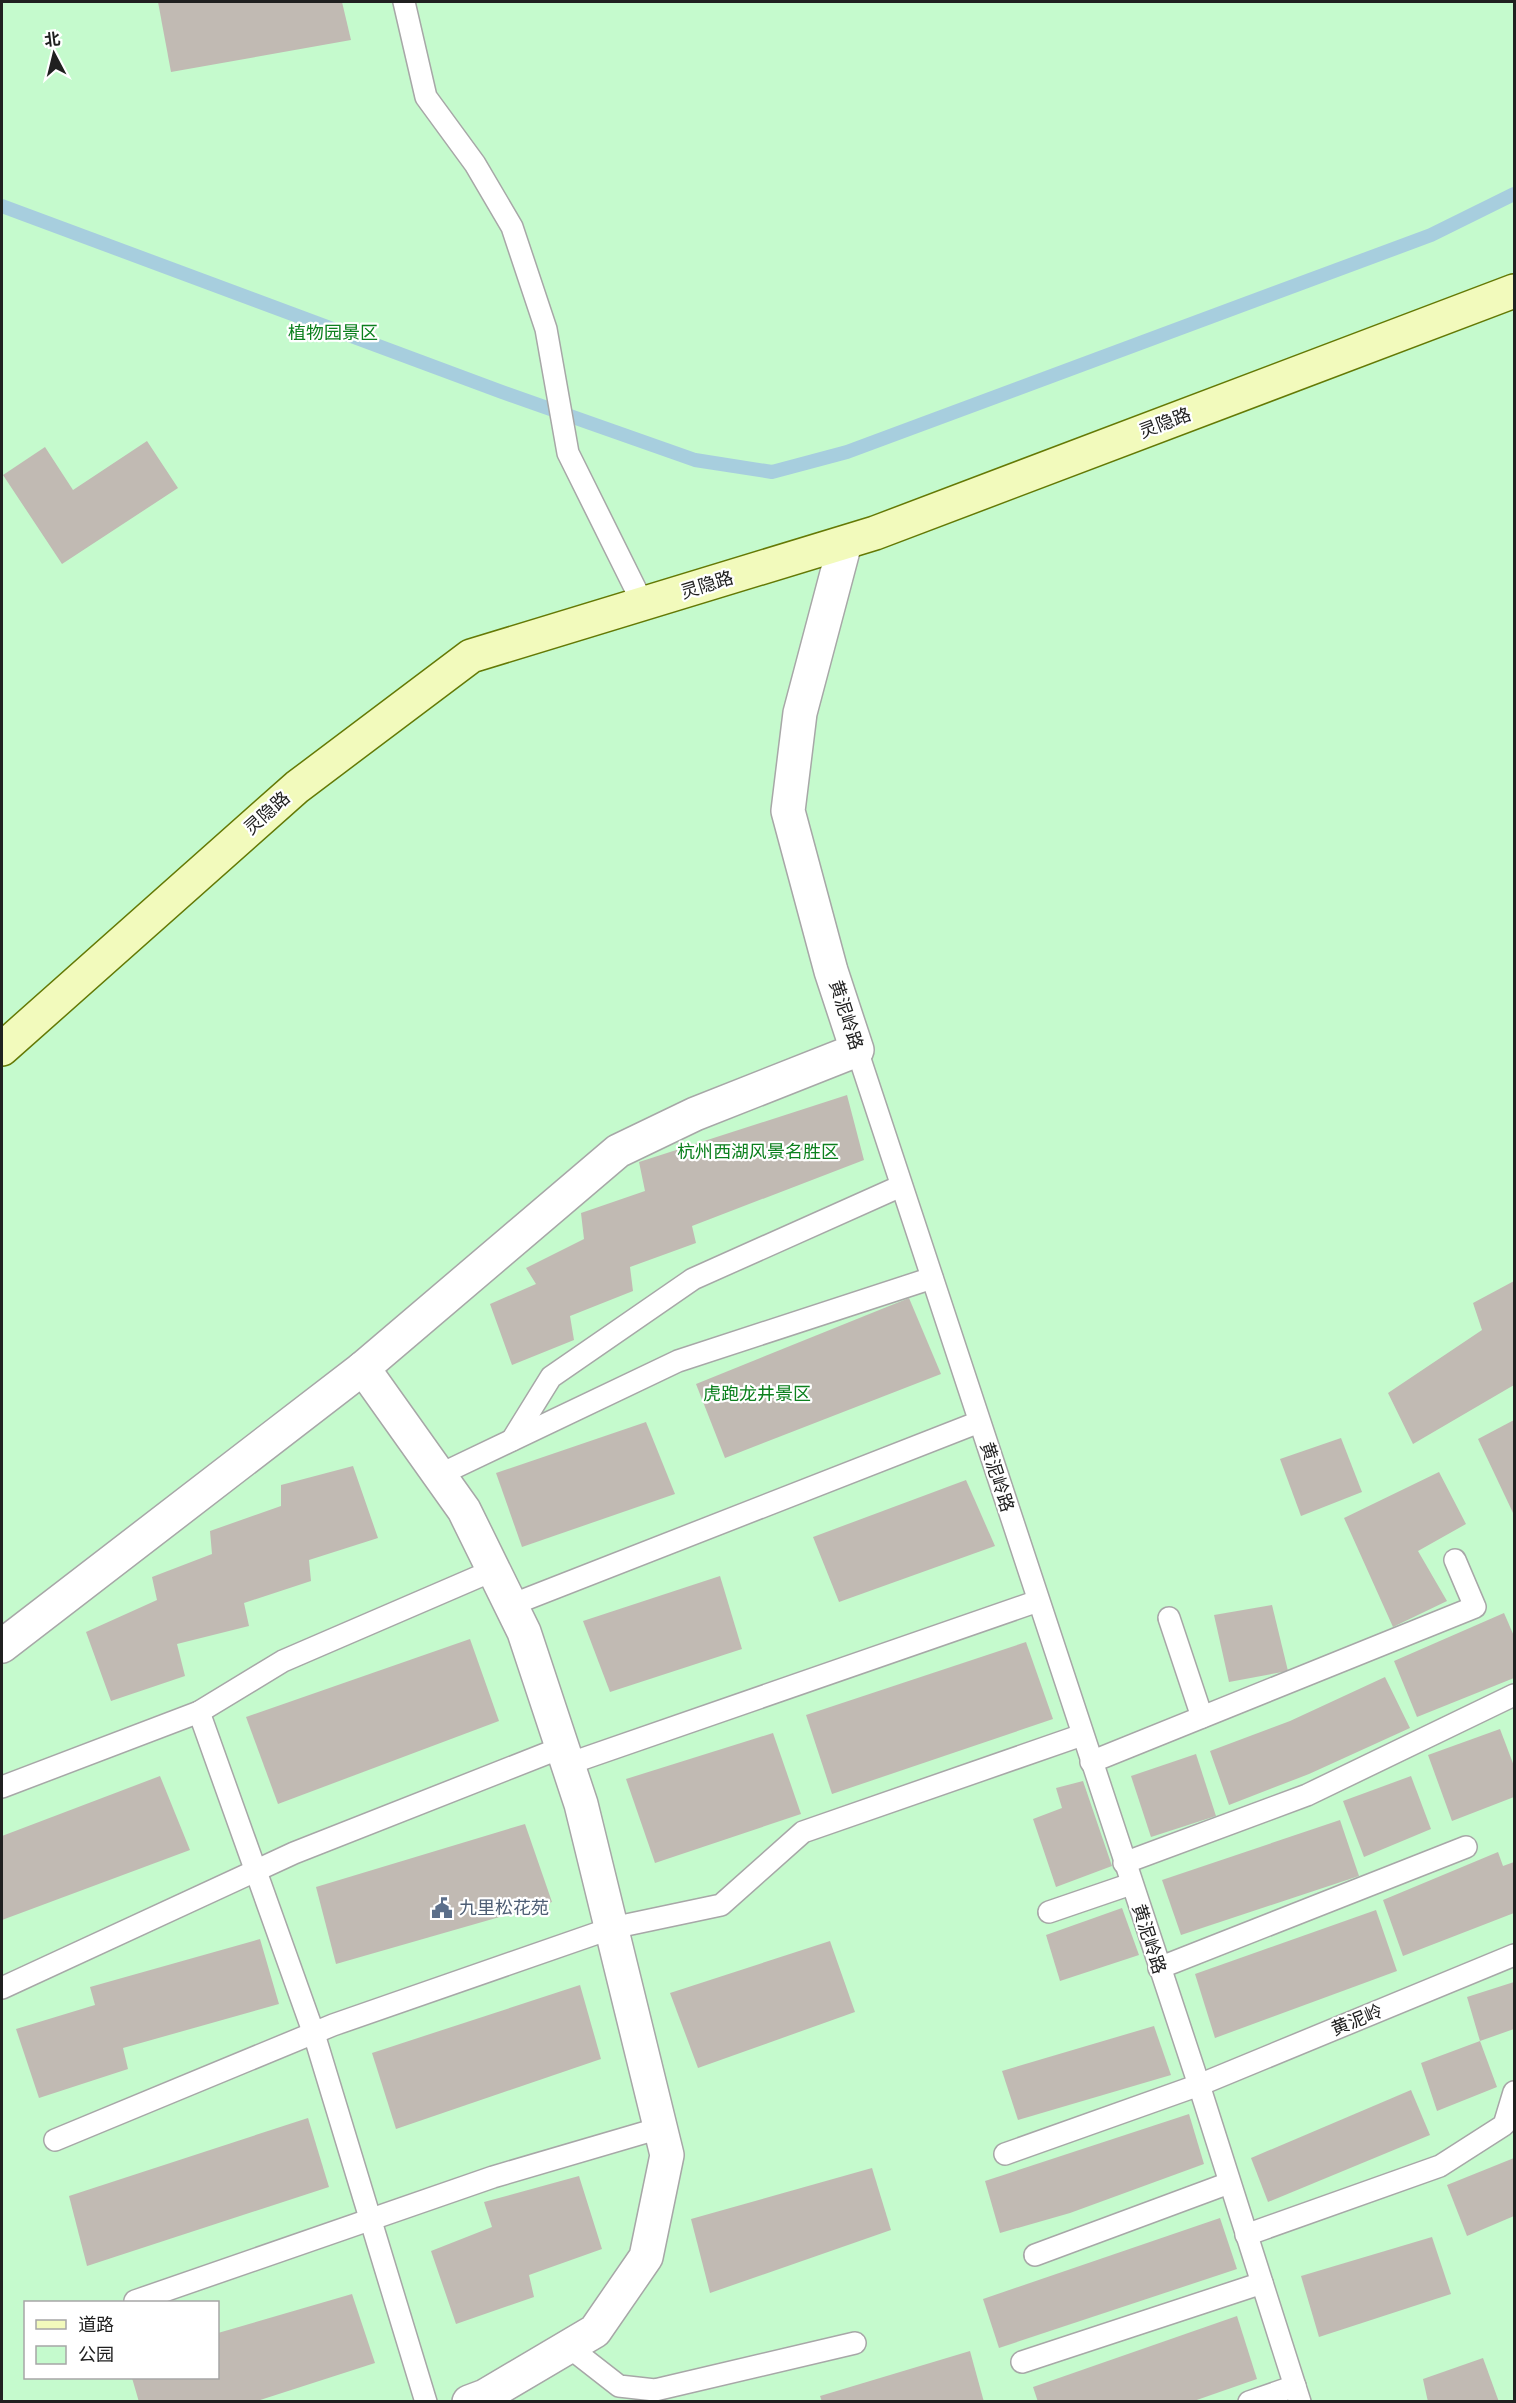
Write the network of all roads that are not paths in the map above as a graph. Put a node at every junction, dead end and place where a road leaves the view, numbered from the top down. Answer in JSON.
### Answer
{"nodes":[{"id":1,"x":404,"y":2,"type":"edge"},
{"id":2,"x":1515,"y":291,"type":"edge"},
{"id":3,"x":845,"y":543,"type":"junction"},
{"id":4,"x":643,"y":604,"type":"junction"},
{"id":5,"x":2,"y":1049,"type":"edge"},
{"id":6,"x":857,"y":1050,"type":"junction"},
{"id":7,"x":902,"y":1186,"type":"junction"},
{"id":8,"x":932,"y":1278,"type":"junction"},
{"id":9,"x":363,"y":1368,"type":"junction"},
{"id":10,"x":979,"y":1422,"type":"junction"},
{"id":11,"x":512,"y":1440,"type":"junction"},
{"id":12,"x":439,"y":1475,"type":"junction"},
{"id":13,"x":1455,"y":1560,"type":"dead end"},
{"id":14,"x":494,"y":1570,"type":"junction"},
{"id":15,"x":1038,"y":1601,"type":"junction"},
{"id":16,"x":511,"y":1605,"type":"junction"},
{"id":17,"x":1169,"y":1618,"type":"dead end"},
{"id":18,"x":2,"y":1646,"type":"edge"},
{"id":19,"x":1515,"y":1695,"type":"edge"},
{"id":20,"x":199,"y":1712,"type":"junction"},
{"id":21,"x":1202,"y":1717,"type":"junction"},
{"id":22,"x":1082,"y":1735,"type":"junction"},
{"id":23,"x":565,"y":1756,"type":"junction"},
{"id":24,"x":1091,"y":1762,"type":"junction"},
{"id":25,"x":2,"y":1787,"type":"edge"},
{"id":26,"x":1466,"y":1847,"type":"dead end"},
{"id":27,"x":1124,"y":1863,"type":"junction"},
{"id":28,"x":256,"y":1871,"type":"junction"},
{"id":29,"x":1131,"y":1884,"type":"junction"},
{"id":30,"x":1048,"y":1912,"type":"dead end"},
{"id":31,"x":612,"y":1928,"type":"junction"},
{"id":32,"x":1515,"y":1955,"type":"edge"},
{"id":33,"x":1159,"y":1968,"type":"junction"},
{"id":34,"x":2,"y":1988,"type":"edge"},
{"id":35,"x":314,"y":2034,"type":"junction"},
{"id":36,"x":1198,"y":2085,"type":"junction"},
{"id":37,"x":1515,"y":2092,"type":"edge"},
{"id":38,"x":660,"y":2128,"type":"junction"},
{"id":39,"x":55,"y":2140,"type":"dead end"},
{"id":40,"x":1005,"y":2154,"type":"dead end"},
{"id":41,"x":1229,"y":2183,"type":"junction"},
{"id":42,"x":370,"y":2220,"type":"junction"},
{"id":43,"x":1246,"y":2235,"type":"junction"},
{"id":44,"x":1035,"y":2255,"type":"dead end"},
{"id":45,"x":1262,"y":2283,"type":"junction"},
{"id":46,"x":135,"y":2301,"type":"dead end"},
{"id":47,"x":855,"y":2343,"type":"dead end"},
{"id":48,"x":569,"y":2347,"type":"junction"},
{"id":49,"x":1022,"y":2362,"type":"dead end"},
{"id":50,"x":1298,"y":2394,"type":"edge"},
{"id":51,"x":426,"y":2402,"type":"edge"},
{"id":52,"x":469,"y":2402,"type":"edge"},
{"id":53,"x":1249,"y":2402,"type":"edge"}],
"edges":[{"from":1,"to":4,"type":"lane"},
{"from":2,"to":3,"type":"main road","name":"灵隐路"},
{"from":3,"to":4,"type":"main road","name":"灵隐路"},
{"from":3,"to":6,"type":"street","name":"黄泥岭路"},
{"from":4,"to":5,"type":"main road","name":"灵隐路"},
{"from":6,"to":7,"type":"lane","name":"黄泥岭路"},
{"from":6,"to":9,"type":"street"},
{"from":7,"to":8,"type":"lane","name":"黄泥岭路"},
{"from":7,"to":11,"type":"lane"},
{"from":8,"to":10,"type":"lane","name":"黄泥岭路"},
{"from":8,"to":11,"type":"lane"},
{"from":9,"to":12,"type":"street"},
{"from":9,"to":18,"type":"street"},
{"from":10,"to":15,"type":"lane","name":"黄泥岭路"},
{"from":10,"to":16,"type":"lane"},
{"from":11,"to":12,"type":"lane"},
{"from":12,"to":14,"type":"street"},
{"from":13,"to":21,"type":"lane"},
{"from":14,"to":16,"type":"street"},
{"from":14,"to":20,"type":"lane"},
{"from":15,"to":22,"type":"lane","name":"黄泥岭路"},
{"from":15,"to":23,"type":"lane"},
{"from":16,"to":23,"type":"street"},
{"from":17,"to":21,"type":"lane"},
{"from":19,"to":27,"type":"lane"},
{"from":20,"to":25,"type":"lane"},
{"from":20,"to":28,"type":"lane"},
{"from":21,"to":24,"type":"lane"},
{"from":22,"to":24,"type":"lane","name":"黄泥岭路"},
{"from":22,"to":31,"type":"lane"},
{"from":23,"to":28,"type":"lane"},
{"from":23,"to":31,"type":"street"},
{"from":24,"to":27,"type":"lane","name":"黄泥岭路"},
{"from":26,"to":33,"type":"lane"},
{"from":27,"to":29,"type":"lane","name":"黄泥岭路"},
{"from":28,"to":34,"type":"lane"},
{"from":28,"to":35,"type":"lane"},
{"from":29,"to":30,"type":"lane"},
{"from":29,"to":33,"type":"lane","name":"黄泥岭路"},
{"from":31,"to":35,"type":"lane"},
{"from":31,"to":38,"type":"street"},
{"from":32,"to":36,"type":"lane","name":"黄泥岭"},
{"from":33,"to":36,"type":"lane","name":"黄泥岭路"},
{"from":35,"to":39,"type":"lane"},
{"from":35,"to":42,"type":"lane"},
{"from":36,"to":40,"type":"lane","name":"黄泥岭"},
{"from":36,"to":41,"type":"lane","name":"黄泥岭路"},
{"from":37,"to":43,"type":"lane"},
{"from":38,"to":42,"type":"lane"},
{"from":38,"to":48,"type":"street"},
{"from":41,"to":43,"type":"lane","name":"黄泥岭路"},
{"from":41,"to":44,"type":"lane"},
{"from":42,"to":46,"type":"lane"},
{"from":42,"to":51,"type":"lane"},
{"from":43,"to":45,"type":"lane","name":"黄泥岭路"},
{"from":45,"to":49,"type":"lane"},
{"from":45,"to":50,"type":"lane","name":"黄泥岭路"},
{"from":47,"to":48,"type":"lane"},
{"from":48,"to":52,"type":"street"},
{"from":50,"to":53,"type":"lane"}]}
